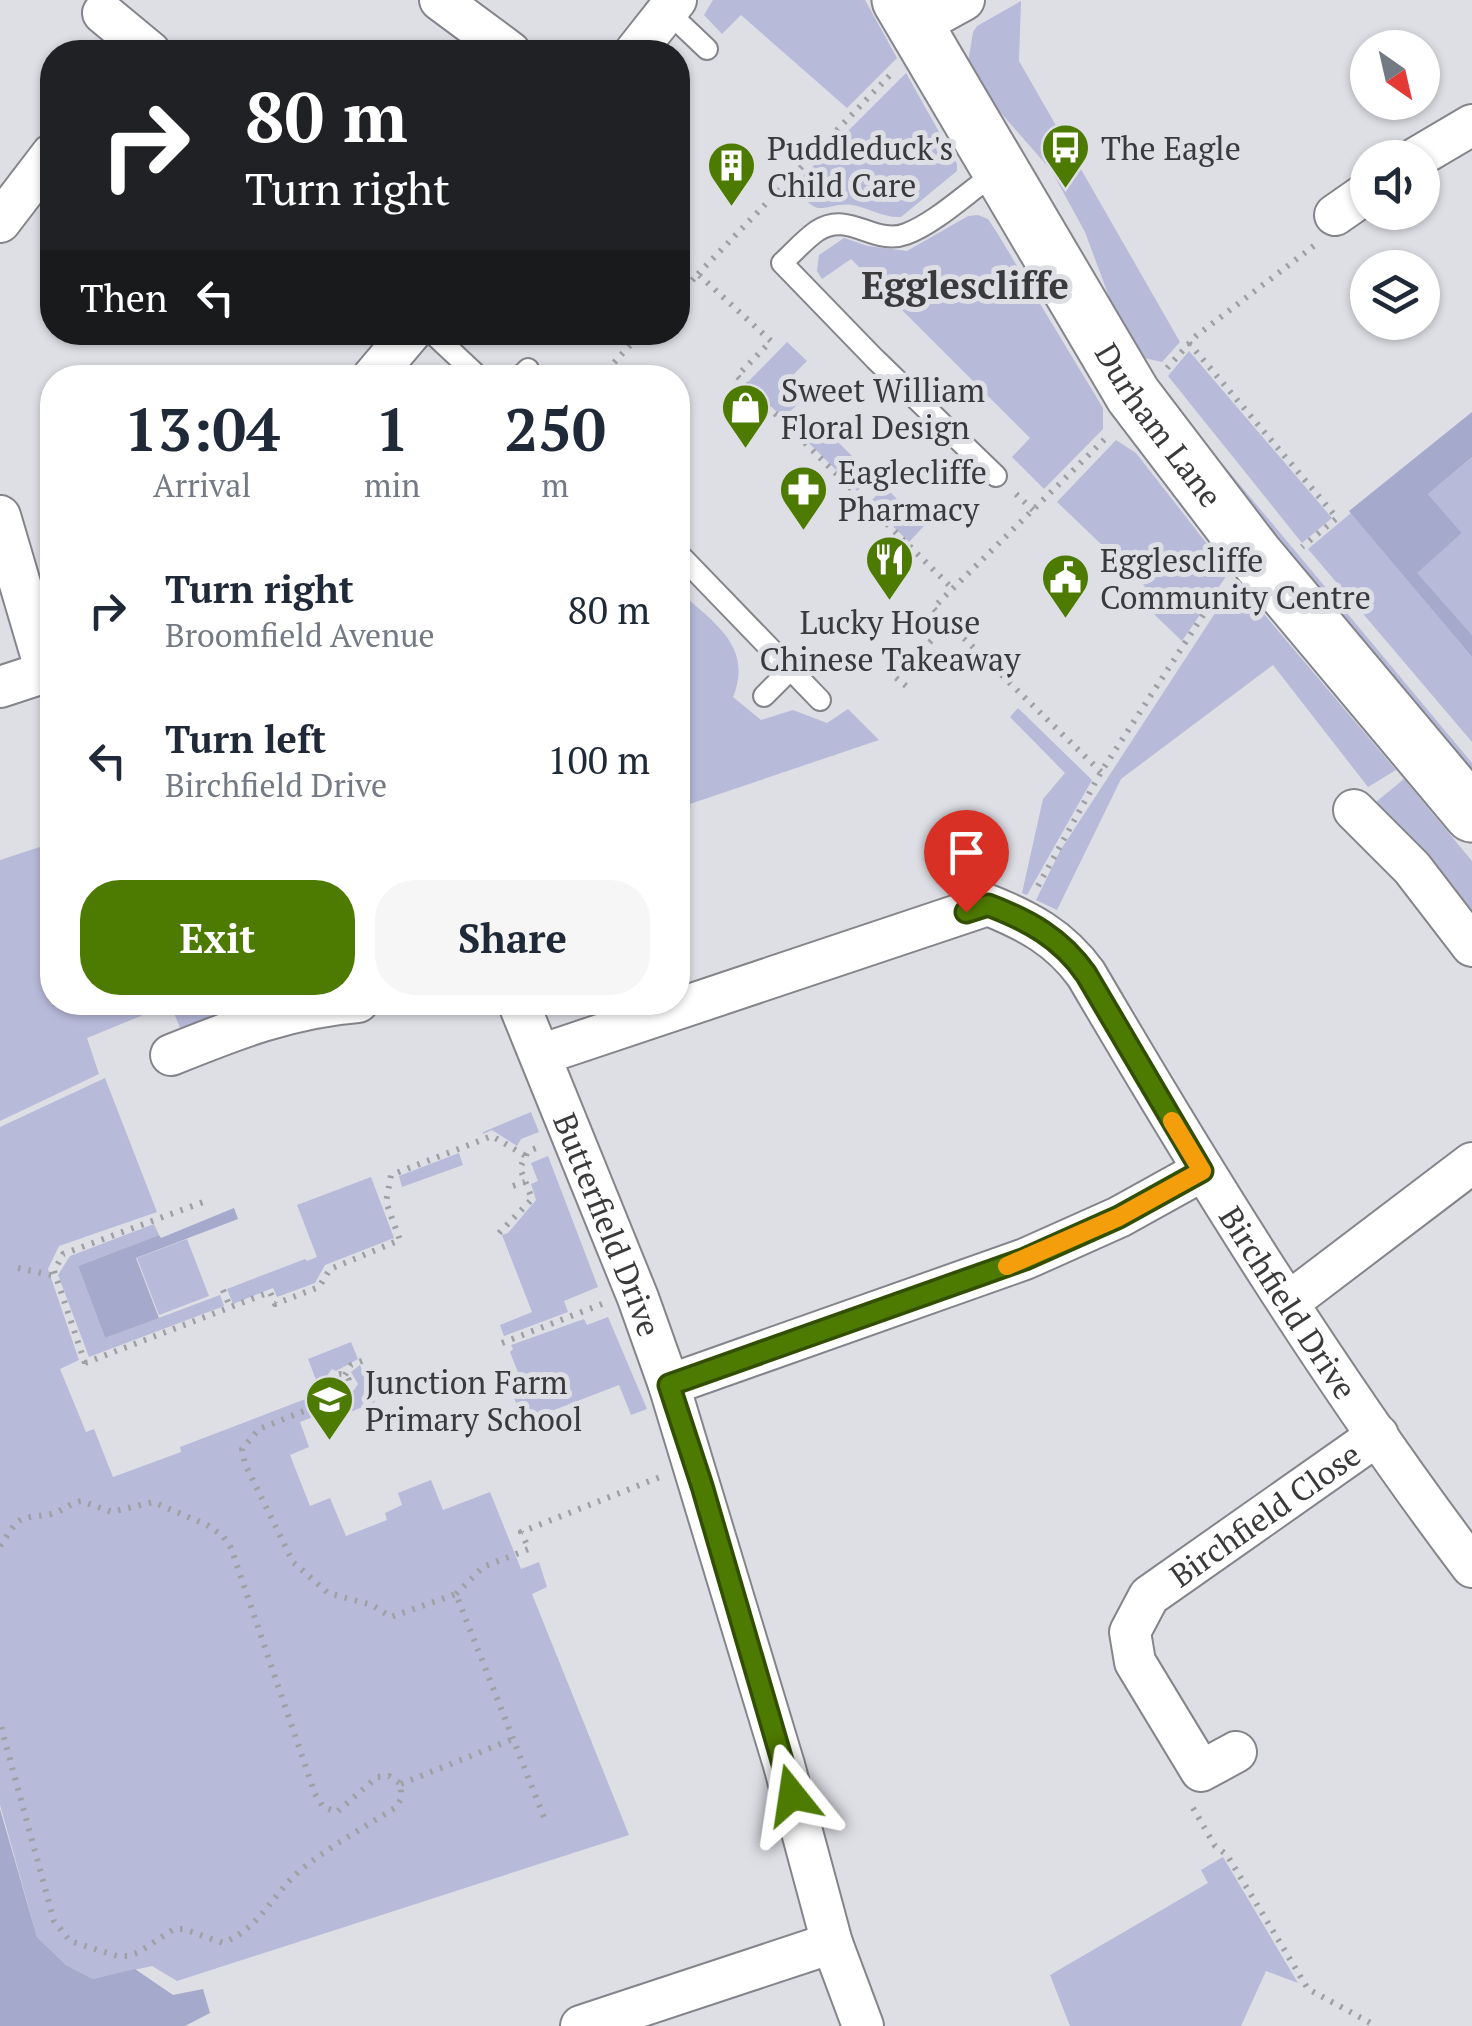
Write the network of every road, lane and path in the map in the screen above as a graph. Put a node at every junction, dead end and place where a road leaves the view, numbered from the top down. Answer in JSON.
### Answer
{"nodes":[{"id":1,"x":440,"y":0,"type":"edge"},
{"id":2,"x":964,"y":0,"type":"edge"},
{"id":3,"x":672,"y":6,"type":"edge"},
{"id":4,"x":103,"y":13,"type":"dead end"},
{"id":5,"x":907,"y":29,"type":"edge"},
{"id":6,"x":132,"y":40,"type":"edge"},
{"id":7,"x":494,"y":40,"type":"edge"},
{"id":8,"x":644,"y":40,"type":"edge"},
{"id":9,"x":708,"y":49,"type":"dead end"},
{"id":10,"x":1472,"y":124,"type":"edge"},
{"id":11,"x":1440,"y":143,"type":"edge"},
{"id":12,"x":40,"y":170,"type":"edge"},
{"id":13,"x":998,"y":171,"type":"junction"},
{"id":14,"x":1350,"y":205,"type":"edge"},
{"id":15,"x":1335,"y":215,"type":"dead end"},
{"id":16,"x":0,"y":222,"type":"edge"},
{"id":17,"x":698,"y":274,"type":"junction"},
{"id":18,"x":691,"y":282,"type":"edge"},
{"id":19,"x":1189,"y":343,"type":"dead end"},
{"id":20,"x":400,"y":345,"type":"edge"},
{"id":21,"x":444,"y":345,"type":"edge"},
{"id":22,"x":630,"y":345,"type":"edge"},
{"id":23,"x":383,"y":365,"type":"edge"},
{"id":24,"x":466,"y":365,"type":"edge"},
{"id":25,"x":612,"y":365,"type":"edge"},
{"id":26,"x":996,"y":476,"type":"dead end"},
{"id":27,"x":0,"y":516,"type":"edge"},
{"id":28,"x":1301,"y":548,"type":"dead end"},
{"id":29,"x":690,"y":565,"type":"edge"},
{"id":30,"x":1224,"y":584,"type":"dead end"},
{"id":31,"x":948,"y":623,"type":"junction"},
{"id":32,"x":40,"y":643,"type":"edge"},
{"id":33,"x":789,"y":671,"type":"junction"},
{"id":34,"x":40,"y":674,"type":"edge"},
{"id":35,"x":906,"y":686,"type":"dead end"},
{"id":36,"x":0,"y":687,"type":"edge"},
{"id":37,"x":764,"y":696,"type":"dead end"},
{"id":38,"x":820,"y":700,"type":"dead end"},
{"id":39,"x":1101,"y":772,"type":"junction"},
{"id":40,"x":1354,"y":810,"type":"dead end"},
{"id":41,"x":1472,"y":814,"type":"edge"},
{"id":42,"x":1029,"y":902,"type":"dead end"},
{"id":43,"x":1472,"y":946,"type":"edge"},
{"id":44,"x":690,"y":1005,"type":"edge"},
{"id":45,"x":262,"y":1015,"type":"edge"},
{"id":46,"x":523,"y":1015,"type":"edge"},
{"id":47,"x":659,"y":1015,"type":"edge"},
{"id":48,"x":540,"y":1055,"type":"junction"},
{"id":49,"x":170,"y":1056,"type":"dead end"},
{"id":50,"x":546,"y":1144,"type":"dead end"},
{"id":51,"x":526,"y":1156,"type":"junction"},
{"id":52,"x":1472,"y":1162,"type":"edge"},
{"id":53,"x":1202,"y":1171,"type":"junction"},
{"id":54,"x":526,"y":1182,"type":"junction"},
{"id":55,"x":513,"y":1186,"type":"dead end"},
{"id":56,"x":206,"y":1201,"type":"dead end"},
{"id":57,"x":499,"y":1233,"type":"dead end"},
{"id":58,"x":18,"y":1268,"type":"dead end"},
{"id":59,"x":56,"y":1276,"type":"junction"},
{"id":60,"x":223,"y":1290,"type":"dead end"},
{"id":61,"x":613,"y":1300,"type":"dead end"},
{"id":62,"x":1289,"y":1302,"type":"junction"},
{"id":63,"x":230,"y":1308,"type":"junction"},
{"id":64,"x":502,"y":1342,"type":"dead end"},
{"id":65,"x":367,"y":1359,"type":"dead end"},
{"id":66,"x":669,"y":1385,"type":"junction"},
{"id":67,"x":1378,"y":1434,"type":"junction"},
{"id":68,"x":656,"y":1464,"type":"dead end"},
{"id":69,"x":0,"y":1546,"type":"edge"},
{"id":70,"x":1472,"y":1567,"type":"edge"},
{"id":71,"x":456,"y":1594,"type":"junction"},
{"id":72,"x":0,"y":1724,"type":"edge"},
{"id":73,"x":513,"y":1739,"type":"junction"},
{"id":74,"x":1236,"y":1752,"type":"dead end"},
{"id":75,"x":401,"y":1784,"type":"junction"},
{"id":76,"x":1192,"y":1806,"type":"dead end"},
{"id":77,"x":545,"y":1820,"type":"dead end"},
{"id":78,"x":832,"y":1943,"type":"junction"},
{"id":79,"x":581,"y":2026,"type":"edge"},
{"id":80,"x":863,"y":2026,"type":"edge"},
{"id":81,"x":1376,"y":2026,"type":"edge"}],
"edges":[{"from":1,"to":7,"type":"street"},
{"from":2,"to":5,"type":"street"},
{"from":3,"to":8,"type":"street"},
{"from":3,"to":9,"type":"lane"},
{"from":4,"to":6,"type":"street"},
{"from":5,"to":13,"type":"street","name":"Durham Lane"},
{"from":5,"to":17,"type":"path"},
{"from":10,"to":11,"type":"street"},
{"from":12,"to":16,"type":"street"},
{"from":13,"to":26,"type":"lane"},
{"from":13,"to":41,"type":"street","name":"Durham Lane"},
{"from":14,"to":15,"type":"street"},
{"from":17,"to":18,"type":"path"},
{"from":17,"to":31,"type":"path"},
{"from":19,"to":28,"type":"path"},
{"from":20,"to":23,"type":"street"},
{"from":21,"to":24,"type":"lane"},
{"from":22,"to":25,"type":"path"},
{"from":27,"to":32,"type":"street"},
{"from":29,"to":33,"type":"lane"},
{"from":30,"to":39,"type":"path"},
{"from":31,"to":35,"type":"path"},
{"from":31,"to":39,"type":"path"},
{"from":33,"to":37,"type":"lane"},
{"from":33,"to":38,"type":"lane"},
{"from":34,"to":36,"type":"street"},
{"from":39,"to":42,"type":"path"},
{"from":40,"to":43,"type":"street"},
{"from":44,"to":53,"type":"street","name":"Birchfield Drive"},
{"from":45,"to":49,"type":"street"},
{"from":46,"to":48,"type":"street","name":"Butterfield Drive"},
{"from":47,"to":48,"type":"street","name":"Birchfield Drive"},
{"from":48,"to":66,"type":"street","name":"Butterfield Drive"},
{"from":50,"to":51,"type":"path"},
{"from":51,"to":54,"type":"path"},
{"from":51,"to":63,"type":"path"},
{"from":52,"to":62,"type":"street"},
{"from":53,"to":62,"type":"street","name":"Birchfield Drive"},
{"from":53,"to":66,"type":"street"},
{"from":54,"to":55,"type":"path"},
{"from":54,"to":57,"type":"path"},
{"from":56,"to":59,"type":"path"},
{"from":58,"to":59,"type":"path"},
{"from":59,"to":63,"type":"path"},
{"from":60,"to":63,"type":"path"},
{"from":61,"to":64,"type":"path"},
{"from":62,"to":67,"type":"street","name":"Birchfield Drive"},
{"from":65,"to":71,"type":"path"},
{"from":66,"to":78,"type":"street","name":"Butterfield Drive"},
{"from":67,"to":70,"type":"street","name":"Birchfield Drive"},
{"from":67,"to":74,"type":"street","name":"Birchfield Close"},
{"from":68,"to":71,"type":"path"},
{"from":69,"to":75,"type":"path"},
{"from":71,"to":73,"type":"path"},
{"from":72,"to":75,"type":"path"},
{"from":73,"to":75,"type":"path"},
{"from":73,"to":77,"type":"path"},
{"from":76,"to":81,"type":"path"},
{"from":78,"to":79,"type":"street"},
{"from":78,"to":80,"type":"street","name":"Butterfield Drive"}]}
